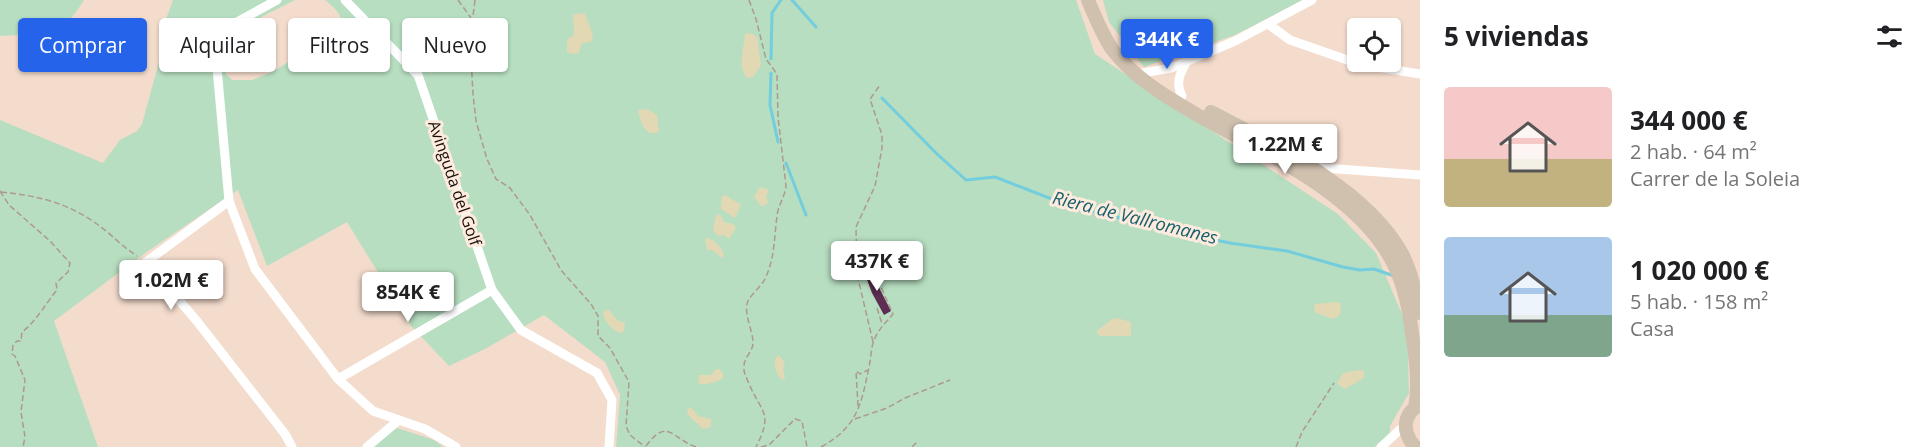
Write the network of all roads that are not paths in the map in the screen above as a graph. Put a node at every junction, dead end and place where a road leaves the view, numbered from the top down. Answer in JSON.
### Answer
{"nodes":[{"id":1,"x":277,"y":0,"type":"edge"},
{"id":2,"x":345,"y":0,"type":"edge"},
{"id":3,"x":1088,"y":0,"type":"edge"},
{"id":4,"x":1312,"y":0,"type":"edge"},
{"id":5,"x":1268,"y":24,"type":"junction"},
{"id":6,"x":1187,"y":61,"type":"junction"},
{"id":7,"x":1137,"y":74,"type":"junction"},
{"id":8,"x":1420,"y":74,"type":"edge"},
{"id":9,"x":1182,"y":96,"type":"junction"},
{"id":10,"x":1311,"y":173,"type":"junction"},
{"id":11,"x":1420,"y":175,"type":"edge"},
{"id":12,"x":229,"y":201,"type":"junction"},
{"id":13,"x":492,"y":290,"type":"junction"},
{"id":14,"x":1412,"y":299,"type":"junction"},
{"id":15,"x":1420,"y":313,"type":"edge"},
{"id":16,"x":338,"y":379,"type":"junction"},
{"id":17,"x":1417,"y":406,"type":"edge"},
{"id":18,"x":399,"y":420,"type":"junction"},
{"id":19,"x":1405,"y":425,"type":"junction"},
{"id":20,"x":1411,"y":446,"type":"edge"},
{"id":21,"x":292,"y":447,"type":"edge"},
{"id":22,"x":367,"y":447,"type":"edge"},
{"id":23,"x":456,"y":447,"type":"edge"},
{"id":24,"x":609,"y":447,"type":"edge"},
{"id":25,"x":1381,"y":447,"type":"edge"}],
"edges":[{"from":1,"to":12,"type":"street"},
{"from":2,"to":13,"type":"street","name":"Avinguda del Golf"},
{"from":3,"to":7,"type":"main road"},
{"from":4,"to":5,"type":"street"},
{"from":5,"to":6,"type":"street"},
{"from":5,"to":8,"type":"street"},
{"from":6,"to":7,"type":"street"},
{"from":6,"to":9,"type":"street"},
{"from":7,"to":9,"type":"main road"},
{"from":7,"to":10,"type":"main road"},
{"from":9,"to":10,"type":"main road"},
{"from":10,"to":11,"type":"street"},
{"from":10,"to":14,"type":"main road"},
{"from":12,"to":16,"type":"street"},
{"from":12,"to":21,"type":"street"},
{"from":13,"to":16,"type":"street"},
{"from":13,"to":24,"type":"street","name":"Avinguda del Golf"},
{"from":14,"to":15,"type":"main road"},
{"from":14,"to":17,"type":"main road"},
{"from":16,"to":18,"type":"street"},
{"from":17,"to":19,"type":"main road"},
{"from":18,"to":22,"type":"street"},
{"from":18,"to":23,"type":"street"},
{"from":19,"to":20,"type":"main road"},
{"from":19,"to":25,"type":"street"}]}
